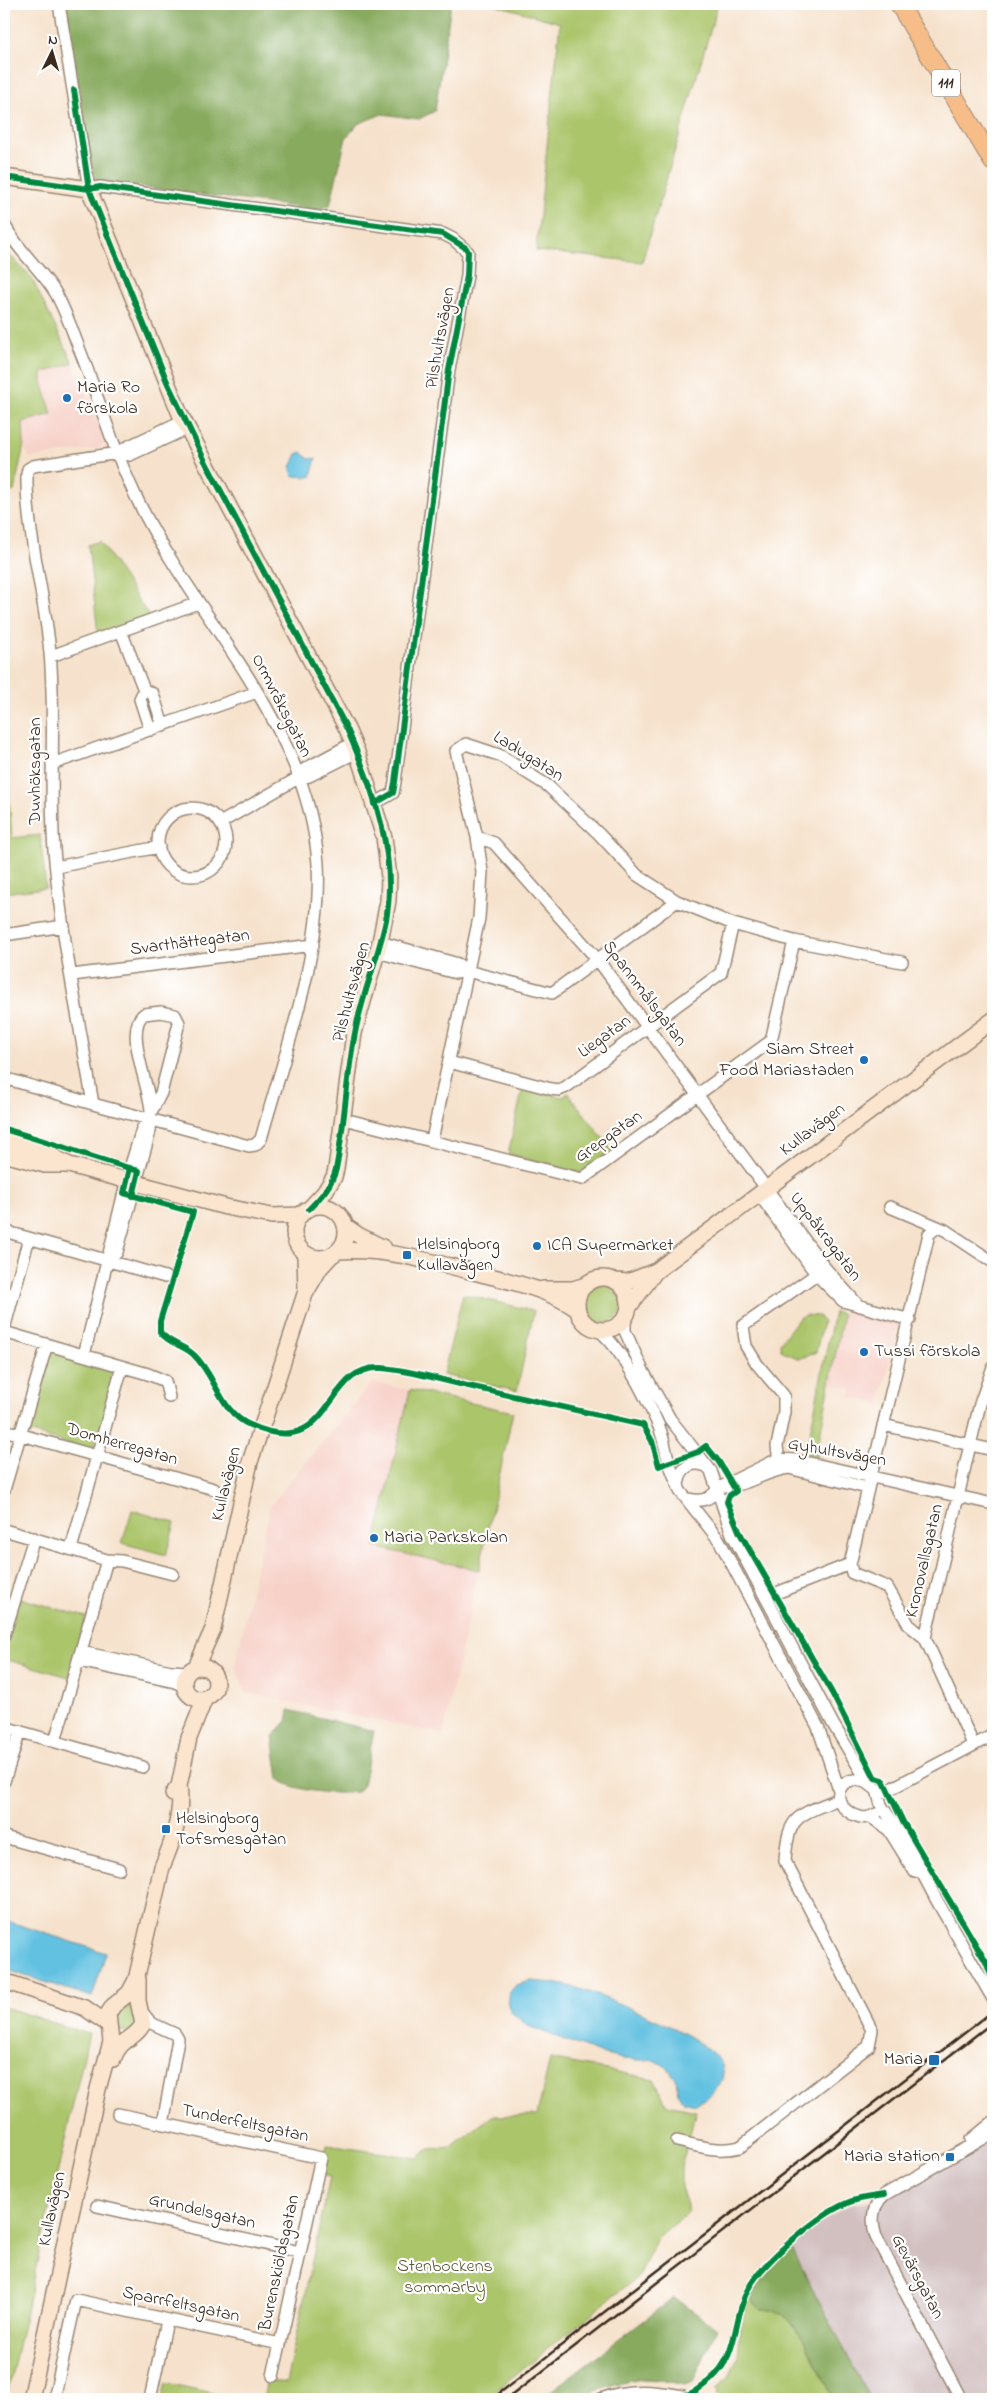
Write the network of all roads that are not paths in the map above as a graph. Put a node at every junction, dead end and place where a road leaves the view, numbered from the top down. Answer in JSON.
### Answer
{"nodes":[{"id":1,"x":59,"y":4,"type":"edge"},
{"id":2,"x":899,"y":4,"type":"edge"},
{"id":3,"x":911,"y":4,"type":"edge"},
{"id":4,"x":993,"y":141,"type":"edge"},
{"id":5,"x":993,"y":162,"type":"edge"},
{"id":6,"x":4,"y":177,"type":"edge"},
{"id":7,"x":89,"y":189,"type":"junction"},
{"id":8,"x":4,"y":224,"type":"edge"},
{"id":9,"x":186,"y":424,"type":"junction"},
{"id":10,"x":118,"y":453,"type":"junction"},
{"id":11,"x":198,"y":603,"type":"junction"},
{"id":12,"x":121,"y":631,"type":"junction"},
{"id":13,"x":51,"y":656,"type":"junction"},
{"id":14,"x":144,"y":690,"type":"junction"},
{"id":15,"x":257,"y":692,"type":"junction"},
{"id":16,"x":163,"y":726,"type":"junction"},
{"id":17,"x":150,"y":730,"type":"junction"},
{"id":18,"x":355,"y":748,"type":"junction"},
{"id":19,"x":52,"y":764,"type":"junction"},
{"id":20,"x":298,"y":778,"type":"junction"},
{"id":21,"x":374,"y":804,"type":"junction"},
{"id":22,"x":220,"y":824,"type":"junction"},
{"id":23,"x":477,"y":837,"type":"junction"},
{"id":24,"x":159,"y":847,"type":"junction"},
{"id":25,"x":56,"y":867,"type":"junction"},
{"id":26,"x":677,"y":901,"type":"junction"},
{"id":27,"x":732,"y":924,"type":"junction"},
{"id":28,"x":64,"y":926,"type":"junction"},
{"id":29,"x":4,"y":935,"type":"edge"},
{"id":30,"x":794,"y":941,"type":"junction"},
{"id":31,"x":313,"y":945,"type":"junction"},
{"id":32,"x":379,"y":947,"type":"junction"},
{"id":33,"x":598,"y":960,"type":"junction"},
{"id":34,"x":902,"y":962,"type":"dead end"},
{"id":35,"x":467,"y":971,"type":"junction"},
{"id":36,"x":72,"y":975,"type":"junction"},
{"id":37,"x":993,"y":1020,"type":"edge"},
{"id":38,"x":647,"y":1027,"type":"junction"},
{"id":39,"x":449,"y":1062,"type":"junction"},
{"id":40,"x":4,"y":1078,"type":"edge"},
{"id":41,"x":698,"y":1096,"type":"junction"},
{"id":42,"x":93,"y":1104,"type":"junction"},
{"id":43,"x":150,"y":1116,"type":"junction"},
{"id":44,"x":344,"y":1119,"type":"junction"},
{"id":45,"x":4,"y":1140,"type":"edge"},
{"id":46,"x":432,"y":1140,"type":"junction"},
{"id":47,"x":4,"y":1154,"type":"edge"},
{"id":48,"x":69,"y":1165,"type":"junction"},
{"id":49,"x":334,"y":1178,"type":"junction"},
{"id":50,"x":132,"y":1182,"type":"junction"},
{"id":51,"x":762,"y":1191,"type":"junction"},
{"id":52,"x":890,"y":1207,"type":"dead end"},
{"id":53,"x":305,"y":1212,"type":"junction"},
{"id":54,"x":256,"y":1214,"type":"junction"},
{"id":55,"x":343,"y":1222,"type":"junction"},
{"id":56,"x":937,"y":1227,"type":"junction"},
{"id":57,"x":4,"y":1231,"type":"edge"},
{"id":58,"x":29,"y":1238,"type":"junction"},
{"id":59,"x":295,"y":1239,"type":"junction"},
{"id":60,"x":395,"y":1252,"type":"junction"},
{"id":61,"x":334,"y":1253,"type":"junction"},
{"id":62,"x":305,"y":1254,"type":"junction"},
{"id":63,"x":109,"y":1261,"type":"junction"},
{"id":64,"x":993,"y":1262,"type":"edge"},
{"id":65,"x":656,"y":1271,"type":"junction"},
{"id":66,"x":820,"y":1271,"type":"junction"},
{"id":67,"x":165,"y":1277,"type":"dead end"},
{"id":68,"x":615,"y":1281,"type":"junction"},
{"id":69,"x":586,"y":1285,"type":"junction"},
{"id":70,"x":540,"y":1289,"type":"junction"},
{"id":71,"x":306,"y":1294,"type":"junction"},
{"id":72,"x":578,"y":1310,"type":"junction"},
{"id":73,"x":627,"y":1313,"type":"junction"},
{"id":74,"x":910,"y":1320,"type":"junction"},
{"id":75,"x":597,"y":1329,"type":"junction"},
{"id":76,"x":4,"y":1330,"type":"edge"},
{"id":77,"x":47,"y":1344,"type":"junction"},
{"id":78,"x":84,"y":1355,"type":"junction"},
{"id":79,"x":122,"y":1367,"type":"junction"},
{"id":80,"x":993,"y":1367,"type":"edge"},
{"id":81,"x":169,"y":1397,"type":"dead end"},
{"id":82,"x":883,"y":1425,"type":"junction"},
{"id":83,"x":4,"y":1430,"type":"edge"},
{"id":84,"x":20,"y":1435,"type":"junction"},
{"id":85,"x":970,"y":1445,"type":"junction"},
{"id":86,"x":993,"y":1450,"type":"edge"},
{"id":87,"x":97,"y":1457,"type":"junction"},
{"id":88,"x":779,"y":1464,"type":"junction"},
{"id":89,"x":708,"y":1467,"type":"junction"},
{"id":90,"x":870,"y":1476,"type":"junction"},
{"id":91,"x":678,"y":1481,"type":"junction"},
{"id":92,"x":867,"y":1488,"type":"junction"},
{"id":93,"x":717,"y":1489,"type":"junction"},
{"id":94,"x":4,"y":1490,"type":"edge"},
{"id":95,"x":214,"y":1490,"type":"dead end"},
{"id":96,"x":957,"y":1496,"type":"junction"},
{"id":97,"x":689,"y":1499,"type":"junction"},
{"id":98,"x":993,"y":1504,"type":"edge"},
{"id":99,"x":4,"y":1530,"type":"edge"},
{"id":100,"x":34,"y":1538,"type":"junction"},
{"id":101,"x":71,"y":1549,"type":"junction"},
{"id":102,"x":107,"y":1560,"type":"junction"},
{"id":103,"x":850,"y":1564,"type":"junction"},
{"id":104,"x":173,"y":1574,"type":"dead end"},
{"id":105,"x":774,"y":1594,"type":"dead end"},
{"id":106,"x":213,"y":1629,"type":"junction"},
{"id":107,"x":5,"y":1630,"type":"edge"},
{"id":108,"x":925,"y":1638,"type":"junction"},
{"id":109,"x":80,"y":1656,"type":"junction"},
{"id":110,"x":214,"y":1673,"type":"junction"},
{"id":111,"x":189,"y":1680,"type":"junction"},
{"id":112,"x":206,"y":1698,"type":"junction"},
{"id":113,"x":4,"y":1727,"type":"edge"},
{"id":114,"x":20,"y":1731,"type":"junction"},
{"id":115,"x":993,"y":1735,"type":"edge"},
{"id":116,"x":189,"y":1738,"type":"junction"},
{"id":117,"x":55,"y":1741,"type":"junction"},
{"id":118,"x":973,"y":1744,"type":"junction"},
{"id":119,"x":143,"y":1767,"type":"dead end"},
{"id":120,"x":4,"y":1781,"type":"edge"},
{"id":121,"x":869,"y":1784,"type":"junction"},
{"id":122,"x":838,"y":1795,"type":"junction"},
{"id":123,"x":880,"y":1800,"type":"junction"},
{"id":124,"x":871,"y":1817,"type":"junction"},
{"id":125,"x":4,"y":1837,"type":"edge"},
{"id":126,"x":119,"y":1869,"type":"dead end"},
{"id":127,"x":936,"y":1899,"type":"junction"},
{"id":128,"x":139,"y":1972,"type":"junction"},
{"id":129,"x":4,"y":1981,"type":"edge"},
{"id":130,"x":993,"y":1999,"type":"edge"},
{"id":131,"x":116,"y":2004,"type":"junction"},
{"id":132,"x":85,"y":2008,"type":"junction"},
{"id":133,"x":141,"y":2010,"type":"junction"},
{"id":134,"x":109,"y":2026,"type":"junction"},
{"id":135,"x":162,"y":2030,"type":"junction"},
{"id":136,"x":134,"y":2035,"type":"junction"},
{"id":137,"x":118,"y":2114,"type":"dead end"},
{"id":138,"x":993,"y":2122,"type":"edge"},
{"id":139,"x":163,"y":2124,"type":"junction"},
{"id":140,"x":993,"y":2134,"type":"edge"},
{"id":141,"x":677,"y":2141,"type":"dead end"},
{"id":142,"x":961,"y":2150,"type":"junction"},
{"id":143,"x":321,"y":2158,"type":"joint"},
{"id":144,"x":97,"y":2206,"type":"dead end"},
{"id":145,"x":300,"y":2252,"type":"junction"},
{"id":146,"x":167,"y":2321,"type":"junction"},
{"id":147,"x":280,"y":2344,"type":"junction"},
{"id":148,"x":273,"y":2376,"type":"dead end"},
{"id":149,"x":31,"y":2399,"type":"edge"},
{"id":150,"x":39,"y":2399,"type":"edge"},
{"id":151,"x":54,"y":2399,"type":"edge"},
{"id":152,"x":150,"y":2399,"type":"edge"},
{"id":153,"x":601,"y":2399,"type":"edge"},
{"id":154,"x":687,"y":2399,"type":"edge"},
{"id":155,"x":962,"y":2399,"type":"edge"}],
"edges":[{"from":1,"to":7,"type":"street","name":"Pilshultsvägen"},
{"from":2,"to":5,"type":"main road","number":"111"},
{"from":3,"to":4,"type":"main road","number":"111"},
{"from":6,"to":7,"type":"street"},
{"from":7,"to":9,"type":"street","name":"Pilshultsvägen"},
{"from":7,"to":21,"type":"street","name":"Pilshultsvägen"},
{"from":8,"to":10,"type":"street","name":"Ormvråksgatan"},
{"from":9,"to":10,"type":"street","name":"Duvhöksgatan"},
{"from":9,"to":18,"type":"street","name":"Pilshultsvägen"},
{"from":10,"to":11,"type":"street","name":"Ormvråksgatan"},
{"from":10,"to":13,"type":"street","name":"Duvhöksgatan"},
{"from":11,"to":12,"type":"street"},
{"from":11,"to":15,"type":"street","name":"Ormvråksgatan"},
{"from":12,"to":13,"type":"street"},
{"from":12,"to":14,"type":"street"},
{"from":13,"to":19,"type":"street","name":"Duvhöksgatan"},
{"from":14,"to":16,"type":"street"},
{"from":14,"to":17,"type":"street"},
{"from":15,"to":16,"type":"street"},
{"from":15,"to":20,"type":"street","name":"Ormvråksgatan"},
{"from":16,"to":17,"type":"street"},
{"from":17,"to":19,"type":"street"},
{"from":18,"to":20,"type":"street"},
{"from":18,"to":21,"type":"street","name":"Pilshultsvägen"},
{"from":19,"to":25,"type":"street","name":"Duvhöksgatan"},
{"from":20,"to":22,"type":"street"},
{"from":20,"to":31,"type":"street","name":"Ormvråksgatan"},
{"from":21,"to":32,"type":"street","name":"Pilshultsvägen"},
{"from":22,"to":24,"type":"street"},
{"from":22,"to":24,"type":"street"},
{"from":23,"to":26,"type":"street","name":"Ladugatan"},
{"from":23,"to":33,"type":"street","name":"Spannmålsgatan"},
{"from":23,"to":35,"type":"street","name":"Ladugatan"},
{"from":24,"to":25,"type":"street"},
{"from":25,"to":28,"type":"street","name":"Duvhöksgatan"},
{"from":26,"to":27,"type":"street","name":"Ladugatan"},
{"from":26,"to":33,"type":"street"},
{"from":27,"to":30,"type":"street","name":"Ladugatan"},
{"from":27,"to":38,"type":"street","name":"Liegatan"},
{"from":28,"to":29,"type":"street"},
{"from":28,"to":36,"type":"street","name":"Duvhöksgatan"},
{"from":30,"to":34,"type":"street","name":"Ladugatan"},
{"from":30,"to":41,"type":"street","name":"Grepgatan"},
{"from":31,"to":36,"type":"street","name":"Svarthättegatan"},
{"from":31,"to":43,"type":"street","name":"Ormvråksgatan"},
{"from":32,"to":35,"type":"street"},
{"from":32,"to":44,"type":"street","name":"Pilshultsvägen"},
{"from":33,"to":35,"type":"street"},
{"from":33,"to":38,"type":"street","name":"Spannmålsgatan"},
{"from":35,"to":39,"type":"street","name":"Ladugatan"},
{"from":36,"to":42,"type":"street","name":"Duvhöksgatan"},
{"from":37,"to":51,"type":"street","name":"Kullavägen"},
{"from":38,"to":39,"type":"street","name":"Liegatan"},
{"from":38,"to":41,"type":"street","name":"Spannmålsgatan"},
{"from":39,"to":46,"type":"street","name":"Ladugatan"},
{"from":40,"to":42,"type":"street"},
{"from":41,"to":46,"type":"street","name":"Grepgatan"},
{"from":41,"to":51,"type":"street","name":"Spannmålsgatan"},
{"from":42,"to":43,"type":"street"},
{"from":43,"to":43,"type":"street"},
{"from":43,"to":50,"type":"street"},
{"from":44,"to":46,"type":"street","name":"Grepgatan"},
{"from":44,"to":49,"type":"street","name":"Pilshultsvägen"},
{"from":45,"to":48,"type":"street"},
{"from":47,"to":48,"type":"street"},
{"from":48,"to":50,"type":"street"},
{"from":49,"to":53,"type":"street","name":"Pilshultsvägen"},
{"from":49,"to":55,"type":"street","name":"Pilshultsvägen"},
{"from":50,"to":54,"type":"street"},
{"from":50,"to":63,"type":"street"},
{"from":51,"to":65,"type":"street","name":"Kullavägen"},
{"from":51,"to":66,"type":"street","name":"Uppåkragatan"},
{"from":52,"to":56,"type":"street"},
{"from":53,"to":54,"type":"street"},
{"from":53,"to":55,"type":"street"},
{"from":53,"to":59,"type":"street"},
{"from":54,"to":59,"type":"street"},
{"from":55,"to":60,"type":"street","name":"Kullavägen"},
{"from":55,"to":61,"type":"street"},
{"from":56,"to":64,"type":"street"},
{"from":56,"to":74,"type":"street"},
{"from":57,"to":58,"type":"street"},
{"from":58,"to":63,"type":"street"},
{"from":58,"to":76,"type":"street"},
{"from":59,"to":62,"type":"street"},
{"from":60,"to":61,"type":"street","name":"Kullavägen"},
{"from":60,"to":70,"type":"street","name":"Kullavägen"},
{"from":61,"to":62,"type":"street"},
{"from":61,"to":71,"type":"street","name":"Kullavägen"},
{"from":62,"to":71,"type":"street","name":"Kullavägen"},
{"from":63,"to":67,"type":"street"},
{"from":63,"to":78,"type":"street"},
{"from":65,"to":68,"type":"street","name":"Kullavägen"},
{"from":65,"to":73,"type":"street","name":"Kullavägen"},
{"from":66,"to":74,"type":"street","name":"Uppåkragatan"},
{"from":66,"to":88,"type":"street"},
{"from":68,"to":69,"type":"street","name":"Kullavägen"},
{"from":68,"to":73,"type":"street"},
{"from":69,"to":70,"type":"street","name":"Kullavägen"},
{"from":69,"to":72,"type":"street"},
{"from":70,"to":72,"type":"street","name":"Kullavägen"},
{"from":71,"to":106,"type":"street","name":"Kullavägen"},
{"from":72,"to":75,"type":"street","name":"Kullavägen"},
{"from":73,"to":75,"type":"street","name":"Kullavägen"},
{"from":73,"to":89,"type":"street"},
{"from":74,"to":82,"type":"street"},
{"from":75,"to":91,"type":"street"},
{"from":76,"to":77,"type":"street"},
{"from":77,"to":78,"type":"street"},
{"from":77,"to":84,"type":"street"},
{"from":78,"to":79,"type":"street"},
{"from":79,"to":81,"type":"street"},
{"from":79,"to":87,"type":"street"},
{"from":80,"to":85,"type":"street","name":"Kronovallsgatan"},
{"from":82,"to":85,"type":"street"},
{"from":82,"to":90,"type":"street"},
{"from":83,"to":84,"type":"street","name":"Domherregatan"},
{"from":84,"to":87,"type":"street","name":"Domherregatan"},
{"from":84,"to":94,"type":"street"},
{"from":85,"to":86,"type":"street"},
{"from":85,"to":96,"type":"street","name":"Kronovallsgatan"},
{"from":87,"to":95,"type":"street","name":"Domherregatan"},
{"from":87,"to":101,"type":"street"},
{"from":88,"to":90,"type":"street","name":"Gyhultsvägen"},
{"from":88,"to":92,"type":"street","name":"Gyhultsvägen"},
{"from":88,"to":93,"type":"street","name":"Gyhultsvägen"},
{"from":89,"to":91,"type":"street"},
{"from":89,"to":93,"type":"street"},
{"from":90,"to":92,"type":"street"},
{"from":90,"to":96,"type":"street","name":"Gyhultsvägen"},
{"from":91,"to":97,"type":"street"},
{"from":92,"to":103,"type":"street"},
{"from":93,"to":97,"type":"street"},
{"from":93,"to":121,"type":"street"},
{"from":96,"to":98,"type":"street","name":"Gyhultsvägen"},
{"from":96,"to":108,"type":"street","name":"Kronovallsgatan"},
{"from":97,"to":122,"type":"street"},
{"from":99,"to":100,"type":"street"},
{"from":100,"to":101,"type":"street"},
{"from":100,"to":107,"type":"street"},
{"from":101,"to":102,"type":"street"},
{"from":102,"to":104,"type":"street"},
{"from":102,"to":109,"type":"street"},
{"from":103,"to":105,"type":"street"},
{"from":103,"to":108,"type":"street"},
{"from":106,"to":110,"type":"street","name":"Kullavägen"},
{"from":106,"to":111,"type":"street","name":"Kullavägen"},
{"from":108,"to":118,"type":"street","name":"Kronovallsgatan"},
{"from":109,"to":111,"type":"street"},
{"from":109,"to":117,"type":"street"},
{"from":110,"to":111,"type":"street"},
{"from":110,"to":112,"type":"street","name":"Kullavägen"},
{"from":111,"to":112,"type":"street"},
{"from":111,"to":116,"type":"street","name":"Kullavägen"},
{"from":112,"to":116,"type":"street","name":"Kullavägen"},
{"from":113,"to":114,"type":"street"},
{"from":114,"to":117,"type":"street"},
{"from":114,"to":120,"type":"street"},
{"from":115,"to":118,"type":"street"},
{"from":116,"to":128,"type":"street","name":"Kullavägen"},
{"from":117,"to":119,"type":"street"},
{"from":118,"to":123,"type":"street"},
{"from":121,"to":122,"type":"street"},
{"from":121,"to":123,"type":"street"},
{"from":122,"to":124,"type":"street"},
{"from":122,"to":141,"type":"street"},
{"from":123,"to":124,"type":"street"},
{"from":123,"to":127,"type":"street"},
{"from":124,"to":127,"type":"street"},
{"from":125,"to":126,"type":"street"},
{"from":127,"to":130,"type":"street"},
{"from":128,"to":131,"type":"street","name":"Kullavägen"},
{"from":128,"to":133,"type":"street","name":"Kullavägen"},
{"from":129,"to":132,"type":"street"},
{"from":131,"to":132,"type":"street"},
{"from":131,"to":133,"type":"street"},
{"from":131,"to":134,"type":"street","name":"Kullavägen"},
{"from":132,"to":134,"type":"street"},
{"from":133,"to":135,"type":"street"},
{"from":133,"to":136,"type":"street","name":"Kullavägen"},
{"from":134,"to":136,"type":"street"},
{"from":134,"to":149,"type":"street","name":"Kullavägen"},
{"from":135,"to":136,"type":"street"},
{"from":135,"to":139,"type":"street","name":"Tunderfeltsgatan"},
{"from":136,"to":150,"type":"street","name":"Kullavägen"},
{"from":137,"to":139,"type":"street","name":"Tunderfeltsgatan"},
{"from":138,"to":142,"type":"street","name":"Gevärsgatan"},
{"from":139,"to":143,"type":"street","name":"Tunderfeltsgatan"},
{"from":140,"to":142,"type":"street","name":"Gevärsgatan"},
{"from":142,"to":155,"type":"street","name":"Gevärsgatan"},
{"from":143,"to":145,"type":"street","name":"Burenskiöldsgatan"},
{"from":144,"to":145,"type":"street","name":"Grundelsgatan"},
{"from":145,"to":147,"type":"street","name":"Burenskiöldsgatan"},
{"from":146,"to":147,"type":"street","name":"Sparrfeltsgatan"},
{"from":146,"to":151,"type":"street","name":"Sparrfeltsgatan"},
{"from":146,"to":152,"type":"street"},
{"from":147,"to":148,"type":"street","name":"Burenskiöldsgatan"},
{"from":153,"to":154,"type":"street"}]}
